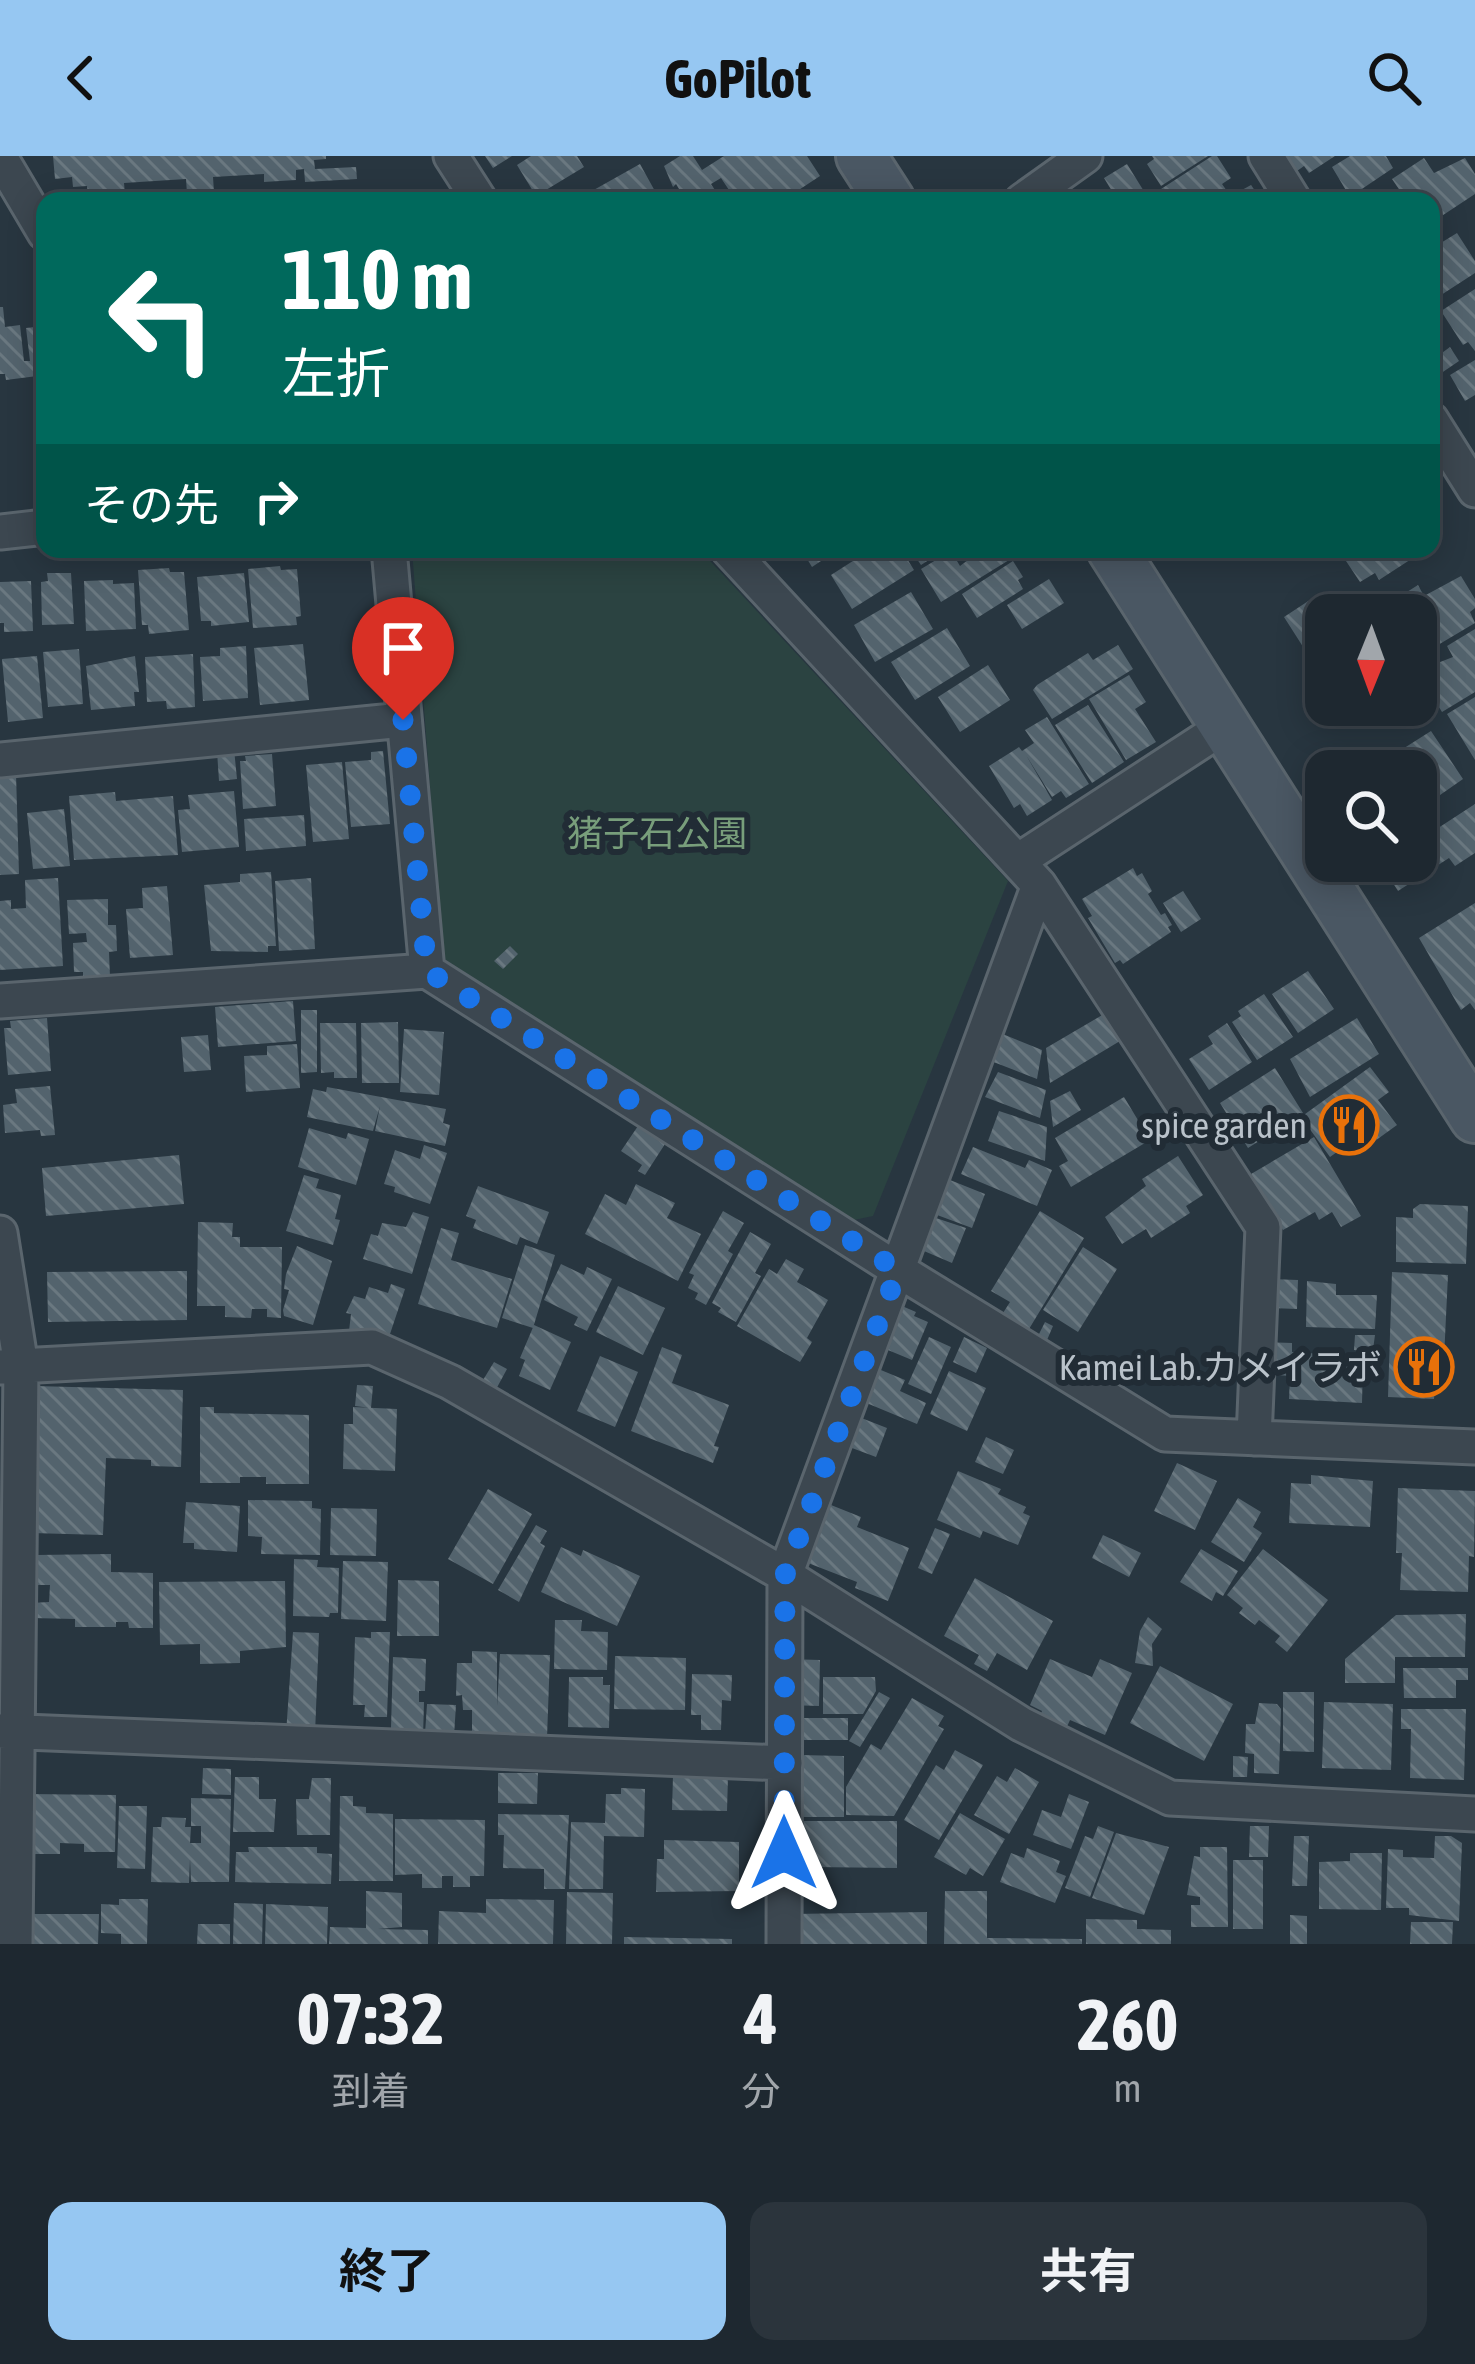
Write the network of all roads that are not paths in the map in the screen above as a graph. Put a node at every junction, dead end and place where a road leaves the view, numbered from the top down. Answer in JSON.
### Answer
{"nodes":[{"id":1,"x":451,"y":156,"type":"edge"},
{"id":2,"x":861,"y":156,"type":"edge"},
{"id":3,"x":1085,"y":156,"type":"edge"},
{"id":4,"x":1266,"y":156,"type":"edge"},
{"id":5,"x":0,"y":157,"type":"edge"},
{"id":6,"x":474,"y":192,"type":"edge"},
{"id":7,"x":884,"y":192,"type":"edge"},
{"id":8,"x":1035,"y":192,"type":"edge"},
{"id":9,"x":1288,"y":192,"type":"edge"},
{"id":10,"x":36,"y":218,"type":"edge"},
{"id":11,"x":1440,"y":432,"type":"edge"},
{"id":12,"x":1471,"y":475,"type":"edge"},
{"id":13,"x":36,"y":528,"type":"edge"},
{"id":14,"x":0,"y":532,"type":"edge"},
{"id":15,"x":390,"y":558,"type":"edge"},
{"id":16,"x":736,"y":558,"type":"edge"},
{"id":17,"x":1118,"y":558,"type":"edge"},
{"id":18,"x":403,"y":720,"type":"junction"},
{"id":19,"x":1225,"y":727,"type":"junction"},
{"id":20,"x":0,"y":760,"type":"edge"},
{"id":21,"x":1028,"y":873,"type":"junction"},
{"id":22,"x":427,"y":971,"type":"junction"},
{"id":23,"x":0,"y":1001,"type":"edge"},
{"id":24,"x":1475,"y":1118,"type":"edge"},
{"id":25,"x":0,"y":1233,"type":"edge"},
{"id":26,"x":898,"y":1270,"type":"junction"},
{"id":27,"x":10,"y":1367,"type":"edge"},
{"id":28,"x":1254,"y":1438,"type":"junction"},
{"id":29,"x":1475,"y":1447,"type":"edge"},
{"id":30,"x":10,"y":1519,"type":"edge"},
{"id":31,"x":785,"y":1575,"type":"junction"},
{"id":32,"x":9,"y":1731,"type":"edge"},
{"id":33,"x":785,"y":1762,"type":"junction"},
{"id":34,"x":1475,"y":1814,"type":"edge"},
{"id":35,"x":15,"y":1944,"type":"edge"},
{"id":36,"x":784,"y":1944,"type":"edge"}],
"edges":[{"from":1,"to":6,"type":"street"},
{"from":2,"to":7,"type":"street"},
{"from":3,"to":8,"type":"street"},
{"from":4,"to":9,"type":"street"},
{"from":5,"to":10,"type":"street"},
{"from":11,"to":12,"type":"street"},
{"from":13,"to":14,"type":"street"},
{"from":15,"to":18,"type":"street"},
{"from":16,"to":21,"type":"street"},
{"from":17,"to":19,"type":"street"},
{"from":18,"to":20,"type":"street"},
{"from":18,"to":22,"type":"street"},
{"from":19,"to":21,"type":"street"},
{"from":19,"to":24,"type":"street"},
{"from":21,"to":26,"type":"street"},
{"from":21,"to":28,"type":"street"},
{"from":22,"to":23,"type":"street"},
{"from":22,"to":26,"type":"street"},
{"from":25,"to":27,"type":"street"},
{"from":26,"to":28,"type":"street"},
{"from":26,"to":31,"type":"street"},
{"from":27,"to":30,"type":"street"},
{"from":27,"to":31,"type":"street"},
{"from":28,"to":29,"type":"street"},
{"from":30,"to":32,"type":"street"},
{"from":31,"to":33,"type":"street"},
{"from":31,"to":34,"type":"street"},
{"from":32,"to":33,"type":"street"},
{"from":32,"to":35,"type":"street"},
{"from":33,"to":36,"type":"street"}]}
